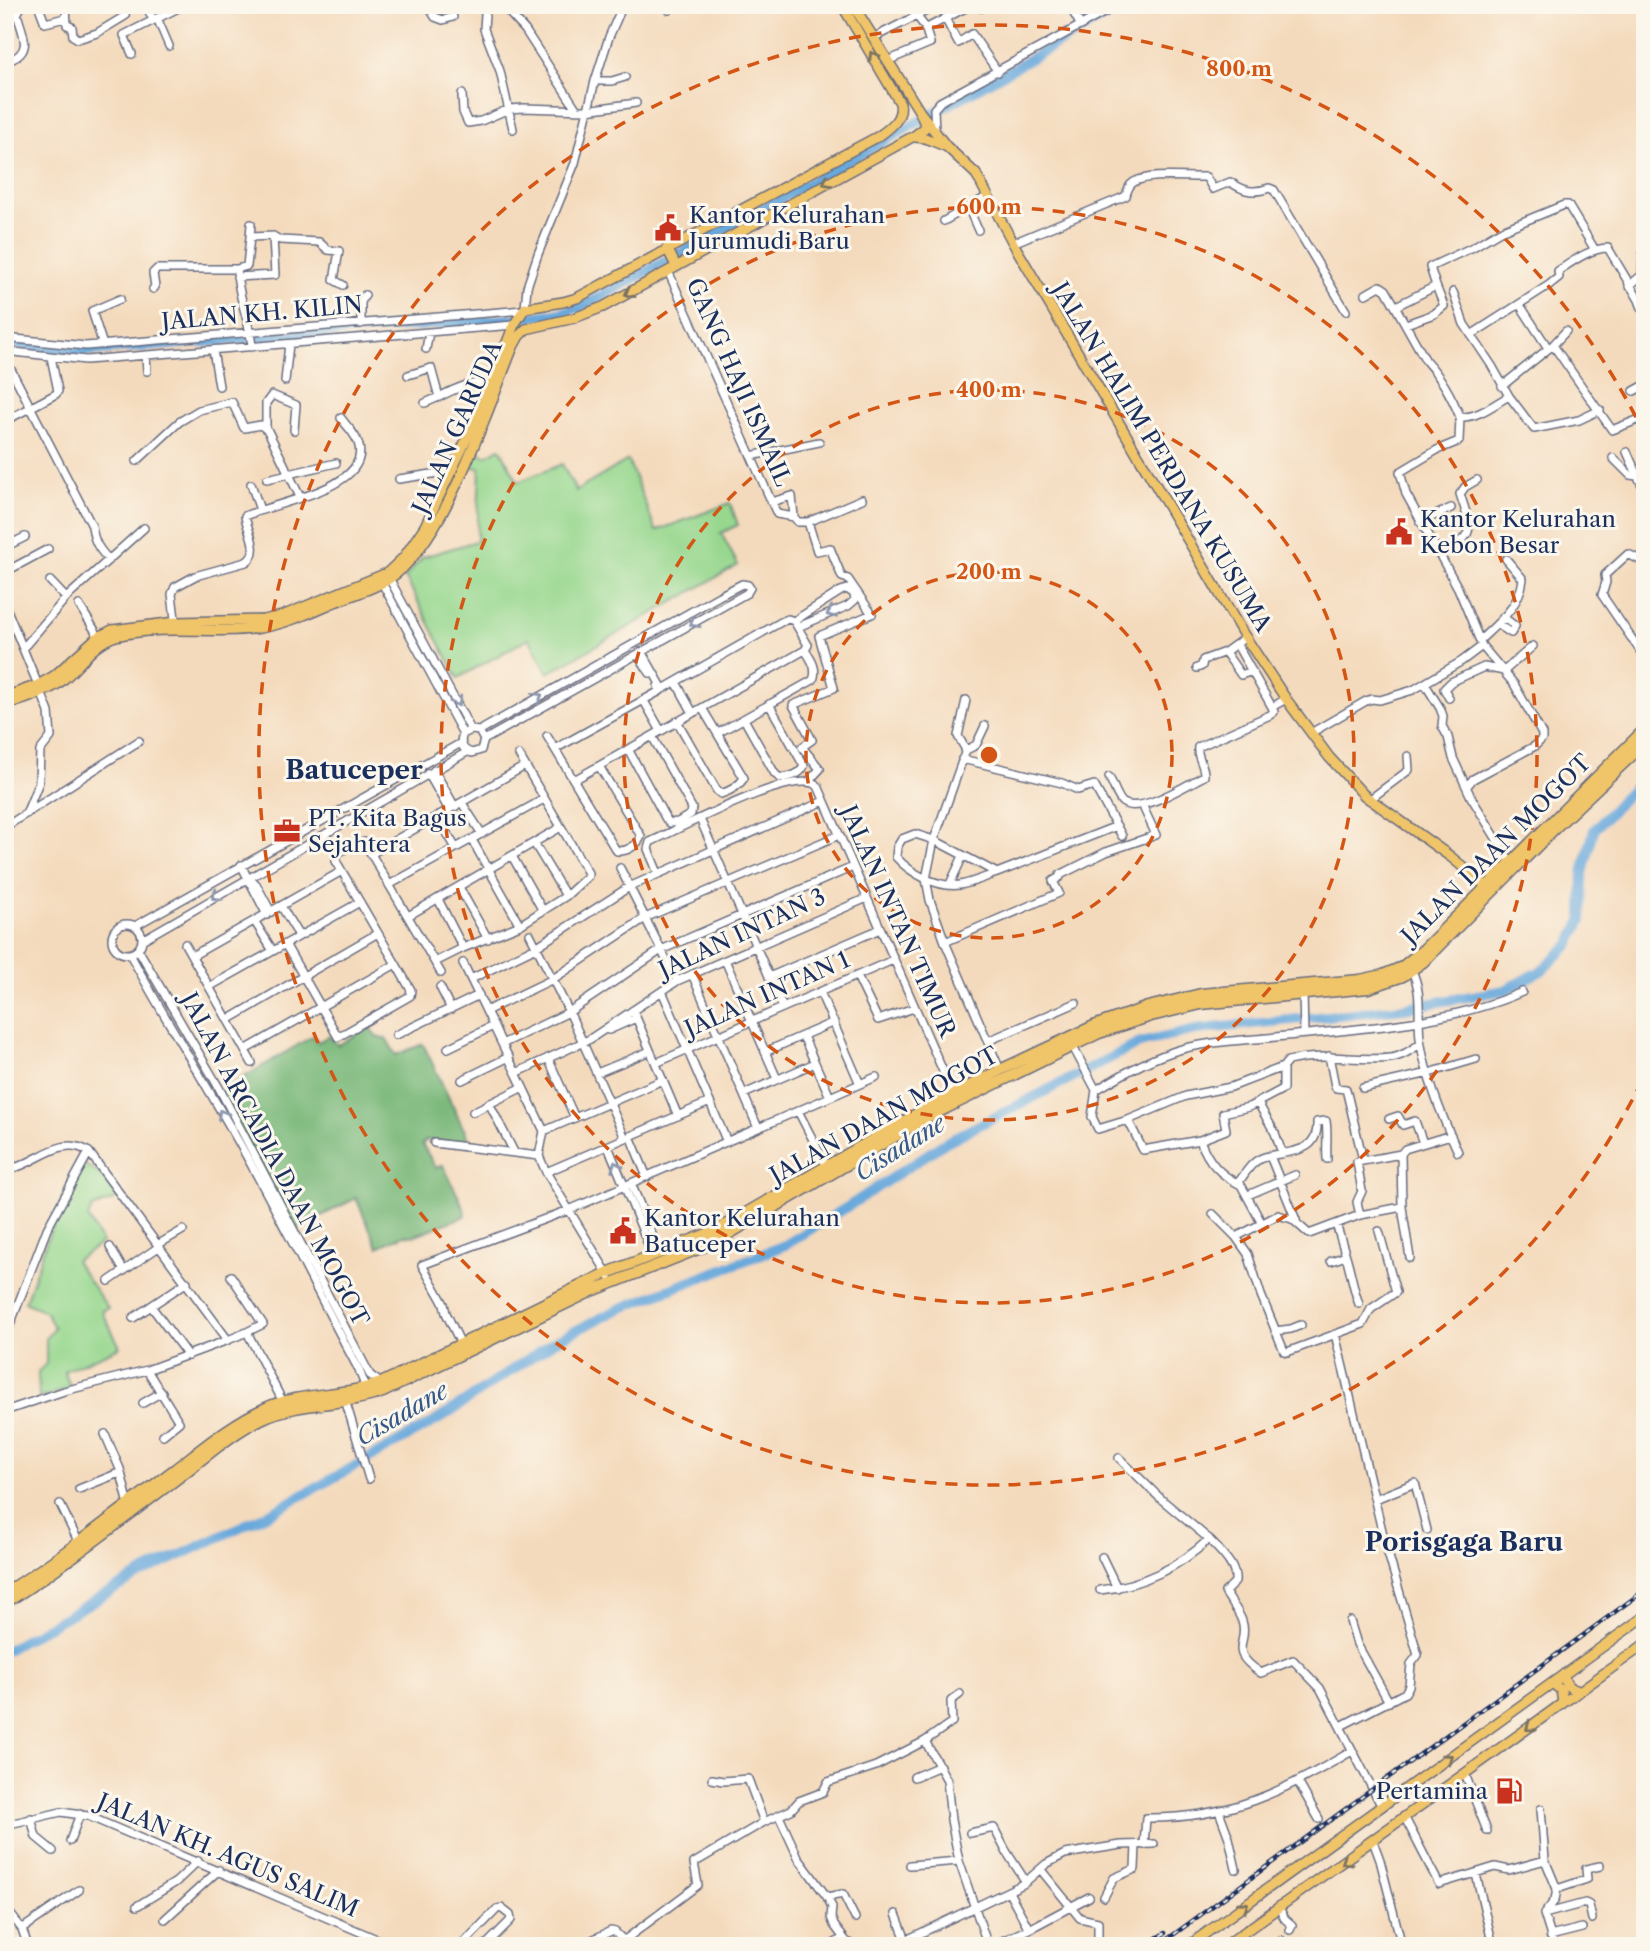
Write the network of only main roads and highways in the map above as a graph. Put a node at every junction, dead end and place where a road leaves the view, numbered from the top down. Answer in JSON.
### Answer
{"nodes":[{"id":1,"x":842,"y":5,"type":"edge"},
{"id":2,"x":853,"y":5,"type":"edge"},
{"id":3,"x":925,"y":117,"type":"junction"},
{"id":4,"x":914,"y":136,"type":"junction"},
{"id":5,"x":946,"y":146,"type":"junction"},
{"id":6,"x":667,"y":250,"type":"junction"},
{"id":7,"x":673,"y":266,"type":"junction"},
{"id":8,"x":384,"y":578,"type":"junction"},
{"id":9,"x":176,"y":626,"type":"junction"},
{"id":10,"x":40,"y":689,"type":"junction"},
{"id":11,"x":5,"y":698,"type":"edge"},
{"id":12,"x":5,"y":706,"type":"edge"},
{"id":13,"x":1645,"y":729,"type":"edge"},
{"id":14,"x":1645,"y":743,"type":"edge"},
{"id":15,"x":1486,"y":886,"type":"junction"},
{"id":16,"x":1201,"y":999,"type":"junction"},
{"id":17,"x":610,"y":1278,"type":"junction"},
{"id":18,"x":158,"y":1487,"type":"junction"},
{"id":19,"x":5,"y":1593,"type":"edge"},
{"id":20,"x":5,"y":1603,"type":"edge"},
{"id":21,"x":1645,"y":1616,"type":"edge"},
{"id":22,"x":1645,"y":1644,"type":"edge"},
{"id":23,"x":1559,"y":1680,"type":"junction"},
{"id":24,"x":1577,"y":1691,"type":"junction"},
{"id":25,"x":1563,"y":1700,"type":"junction"},
{"id":26,"x":1202,"y":1942,"type":"edge"},
{"id":27,"x":1188,"y":1946,"type":"edge"},
{"id":28,"x":1224,"y":1946,"type":"edge"}],
"edges":[{"from":6,"to":1,"type":"main road","one_way":true},
{"from":2,"to":3,"type":"main road","name":"JALAN HALIM PERDANA KUSUMA"},
{"from":3,"to":4,"type":"main road","name":"JALAN GARUDA"},
{"from":3,"to":5,"type":"main road","name":"JALAN HALIM PERDANA KUSUMA"},
{"from":4,"to":5,"type":"main road"},
{"from":4,"to":7,"type":"main road","name":"JALAN GARUDA","one_way":true},
{"from":5,"to":15,"type":"main road","name":"JALAN HALIM PERDANA KUSUMA"},
{"from":6,"to":7,"type":"main road"},
{"from":6,"to":8,"type":"main road","name":"JALAN GARUDA"},
{"from":7,"to":8,"type":"main road","name":"JALAN GARUDA","one_way":true},
{"from":8,"to":9,"type":"main road","name":"JALAN GARUDA"},
{"from":9,"to":10,"type":"main road","name":"JALAN GARUDA"},
{"from":9,"to":10,"type":"main road","name":"JALAN GARUDA"},
{"from":10,"to":11,"type":"main road","name":"JALAN GARUDA"},
{"from":10,"to":12,"type":"main road","name":"JALAN GARUDA"},
{"from":13,"to":15,"type":"highway","name":"JALAN DAAN MOGOT"},
{"from":14,"to":16,"type":"highway","name":"JALAN DAAN MOGOT"},
{"from":15,"to":16,"type":"highway","name":"JALAN DAAN MOGOT"},
{"from":16,"to":17,"type":"highway","name":"JALAN DAAN MOGOT"},
{"from":16,"to":17,"type":"highway","name":"JALAN DAAN MOGOT"},
{"from":17,"to":18,"type":"highway","name":"JALAN DAAN MOGOT"},
{"from":17,"to":18,"type":"highway","name":"JALAN DAAN MOGOT"},
{"from":18,"to":19,"type":"highway","name":"JALAN DAAN MOGOT"},
{"from":18,"to":20,"type":"highway","name":"JALAN DAAN MOGOT"},
{"from":21,"to":23,"type":"main road"},
{"from":22,"to":24,"type":"main road"},
{"from":23,"to":24,"type":"main road"},
{"from":23,"to":25,"type":"main road"},
{"from":26,"to":23,"type":"main road","one_way":true},
{"from":24,"to":25,"type":"main road"},
{"from":25,"to":28,"type":"main road","one_way":true},
{"from":26,"to":27,"type":"main road"}]}
